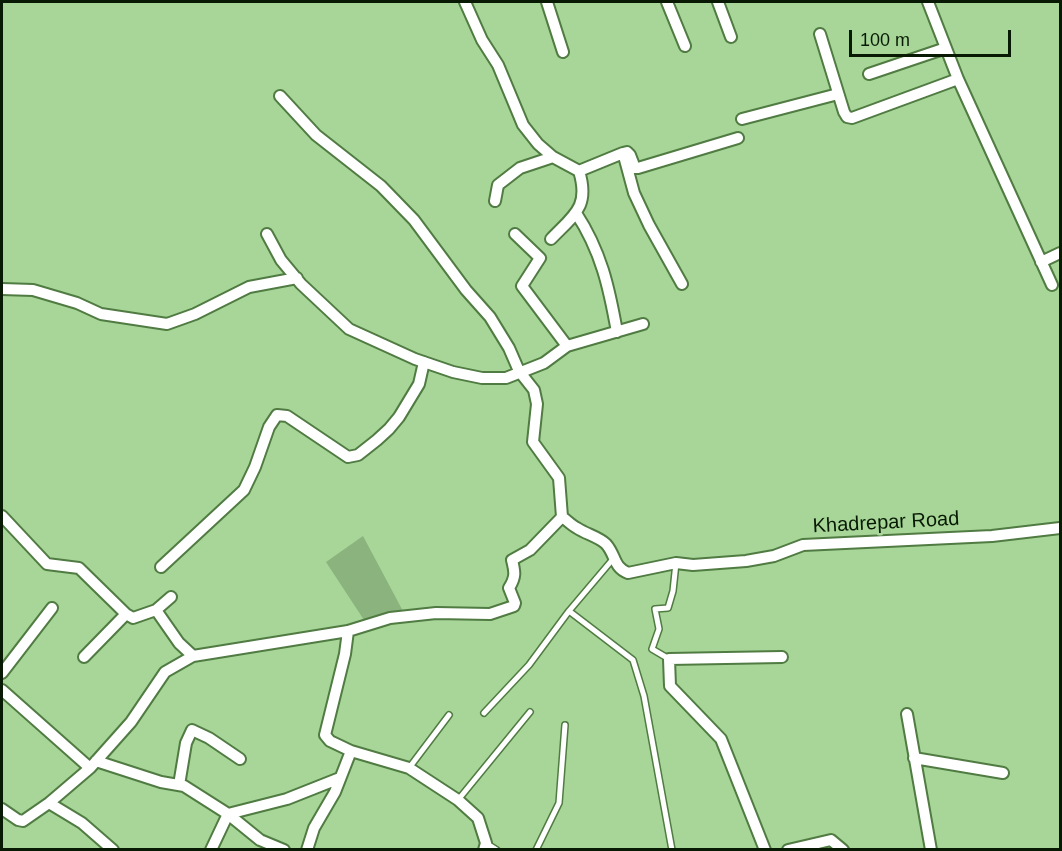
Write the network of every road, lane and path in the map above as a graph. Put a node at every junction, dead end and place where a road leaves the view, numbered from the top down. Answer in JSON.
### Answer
{"nodes":[{"id":1,"x":465,"y":2,"type":"edge"},
{"id":2,"x":547,"y":2,"type":"edge"},
{"id":3,"x":668,"y":2,"type":"edge"},
{"id":4,"x":718,"y":2,"type":"edge"},
{"id":5,"x":928,"y":2,"type":"edge"},
{"id":6,"x":820,"y":34,"type":"dead end"},
{"id":7,"x":731,"y":37,"type":"dead end"},
{"id":8,"x":685,"y":46,"type":"dead end"},
{"id":9,"x":946,"y":48,"type":"junction"},
{"id":10,"x":563,"y":52,"type":"dead end"},
{"id":11,"x":869,"y":74,"type":"dead end"},
{"id":12,"x":958,"y":79,"type":"junction"},
{"id":13,"x":838,"y":94,"type":"junction"},
{"id":14,"x":280,"y":96,"type":"dead end"},
{"id":15,"x":742,"y":119,"type":"dead end"},
{"id":16,"x":738,"y":138,"type":"dead end"},
{"id":17,"x":623,"y":153,"type":"junction"},
{"id":18,"x":553,"y":157,"type":"junction"},
{"id":19,"x":579,"y":171,"type":"junction"},
{"id":20,"x":495,"y":201,"type":"dead end"},
{"id":21,"x":576,"y":213,"type":"junction"},
{"id":22,"x":267,"y":234,"type":"dead end"},
{"id":23,"x":515,"y":234,"type":"dead end"},
{"id":24,"x":551,"y":239,"type":"dead end"},
{"id":25,"x":1060,"y":253,"type":"edge"},
{"id":26,"x":1041,"y":262,"type":"junction"},
{"id":27,"x":297,"y":278,"type":"junction"},
{"id":28,"x":682,"y":284,"type":"dead end"},
{"id":29,"x":1052,"y":285,"type":"dead end"},
{"id":30,"x":2,"y":289,"type":"edge"},
{"id":31,"x":643,"y":324,"type":"dead end"},
{"id":32,"x":617,"y":332,"type":"junction"},
{"id":33,"x":567,"y":346,"type":"junction"},
{"id":34,"x":424,"y":362,"type":"junction"},
{"id":35,"x":519,"y":371,"type":"junction"},
{"id":36,"x":2,"y":516,"type":"edge"},
{"id":37,"x":562,"y":517,"type":"junction"},
{"id":38,"x":1060,"y":528,"type":"edge"},
{"id":39,"x":613,"y":559,"type":"junction"},
{"id":40,"x":676,"y":563,"type":"junction"},
{"id":41,"x":161,"y":567,"type":"dead end"},
{"id":42,"x":171,"y":597,"type":"dead end"},
{"id":43,"x":52,"y":608,"type":"dead end"},
{"id":44,"x":156,"y":610,"type":"junction"},
{"id":45,"x":569,"y":611,"type":"junction"},
{"id":46,"x":126,"y":614,"type":"junction"},
{"id":47,"x":348,"y":630,"type":"junction"},
{"id":48,"x":193,"y":656,"type":"junction"},
{"id":49,"x":84,"y":657,"type":"dead end"},
{"id":50,"x":782,"y":657,"type":"dead end"},
{"id":51,"x":669,"y":658,"type":"junction"},
{"id":52,"x":2,"y":673,"type":"edge"},
{"id":53,"x":2,"y":690,"type":"edge"},
{"id":54,"x":530,"y":712,"type":"dead end"},
{"id":55,"x":484,"y":713,"type":"dead end"},
{"id":56,"x":907,"y":714,"type":"dead end"},
{"id":57,"x":449,"y":715,"type":"dead end"},
{"id":58,"x":565,"y":725,"type":"dead end"},
{"id":59,"x":351,"y":751,"type":"junction"},
{"id":60,"x":914,"y":758,"type":"junction"},
{"id":61,"x":240,"y":759,"type":"dead end"},
{"id":62,"x":93,"y":764,"type":"junction"},
{"id":63,"x":409,"y":768,"type":"junction"},
{"id":64,"x":1003,"y":773,"type":"dead end"},
{"id":65,"x":340,"y":778,"type":"junction"},
{"id":66,"x":179,"y":785,"type":"junction"},
{"id":67,"x":458,"y":800,"type":"junction"},
{"id":68,"x":49,"y":803,"type":"junction"},
{"id":69,"x":2,"y":809,"type":"edge"},
{"id":70,"x":228,"y":814,"type":"junction"},
{"id":71,"x":485,"y":846,"type":"edge"},
{"id":72,"x":113,"y":849,"type":"edge"},
{"id":73,"x":211,"y":849,"type":"edge"},
{"id":74,"x":284,"y":849,"type":"edge"},
{"id":75,"x":307,"y":849,"type":"edge"},
{"id":76,"x":497,"y":849,"type":"edge"},
{"id":77,"x":536,"y":849,"type":"edge"},
{"id":78,"x":672,"y":849,"type":"edge"},
{"id":79,"x":765,"y":849,"type":"edge"},
{"id":80,"x":788,"y":849,"type":"edge"},
{"id":81,"x":843,"y":849,"type":"edge"},
{"id":82,"x":931,"y":849,"type":"edge"}],
"edges":[{"from":1,"to":18,"type":"street"},
{"from":2,"to":10,"type":"street"},
{"from":3,"to":8,"type":"street"},
{"from":4,"to":7,"type":"street"},
{"from":5,"to":9,"type":"street"},
{"from":6,"to":13,"type":"street"},
{"from":9,"to":11,"type":"street"},
{"from":9,"to":12,"type":"street"},
{"from":12,"to":13,"type":"street"},
{"from":12,"to":26,"type":"street"},
{"from":13,"to":15,"type":"street"},
{"from":14,"to":35,"type":"street"},
{"from":16,"to":17,"type":"street"},
{"from":17,"to":19,"type":"street"},
{"from":17,"to":28,"type":"street"},
{"from":18,"to":19,"type":"street"},
{"from":18,"to":20,"type":"street"},
{"from":19,"to":21,"type":"street"},
{"from":21,"to":24,"type":"street"},
{"from":21,"to":32,"type":"street"},
{"from":22,"to":27,"type":"street"},
{"from":23,"to":33,"type":"street"},
{"from":25,"to":26,"type":"street"},
{"from":26,"to":29,"type":"street"},
{"from":27,"to":30,"type":"street"},
{"from":27,"to":34,"type":"street"},
{"from":31,"to":32,"type":"street"},
{"from":32,"to":33,"type":"street"},
{"from":33,"to":35,"type":"street"},
{"from":34,"to":35,"type":"street"},
{"from":34,"to":41,"type":"street"},
{"from":35,"to":37,"type":"street"},
{"from":36,"to":46,"type":"street"},
{"from":37,"to":39,"type":"street","name":"Khadrepar Road"},
{"from":37,"to":47,"type":"street"},
{"from":38,"to":40,"type":"street","name":"Khadrepar Road"},
{"from":39,"to":40,"type":"street","name":"Khadrepar Road"},
{"from":39,"to":45,"type":"lane"},
{"from":40,"to":51,"type":"lane"},
{"from":42,"to":44,"type":"street"},
{"from":43,"to":52,"type":"street"},
{"from":44,"to":46,"type":"street"},
{"from":44,"to":48,"type":"street"},
{"from":45,"to":55,"type":"lane"},
{"from":45,"to":78,"type":"lane"},
{"from":46,"to":49,"type":"street"},
{"from":47,"to":48,"type":"street"},
{"from":47,"to":59,"type":"street"},
{"from":48,"to":62,"type":"street"},
{"from":50,"to":51,"type":"street"},
{"from":51,"to":79,"type":"street"},
{"from":53,"to":62,"type":"street"},
{"from":54,"to":67,"type":"lane"},
{"from":56,"to":60,"type":"street"},
{"from":57,"to":63,"type":"lane"},
{"from":58,"to":77,"type":"lane"},
{"from":59,"to":63,"type":"street"},
{"from":59,"to":65,"type":"street"},
{"from":60,"to":64,"type":"street"},
{"from":60,"to":82,"type":"street"},
{"from":61,"to":66,"type":"street"},
{"from":62,"to":66,"type":"street"},
{"from":62,"to":68,"type":"street"},
{"from":63,"to":67,"type":"street"},
{"from":65,"to":70,"type":"street"},
{"from":65,"to":75,"type":"street"},
{"from":66,"to":70,"type":"street"},
{"from":67,"to":71,"type":"street"},
{"from":68,"to":69,"type":"street"},
{"from":68,"to":72,"type":"street"},
{"from":70,"to":73,"type":"street"},
{"from":70,"to":74,"type":"street"},
{"from":71,"to":76,"type":"lane"},
{"from":80,"to":81,"type":"street"}]}
